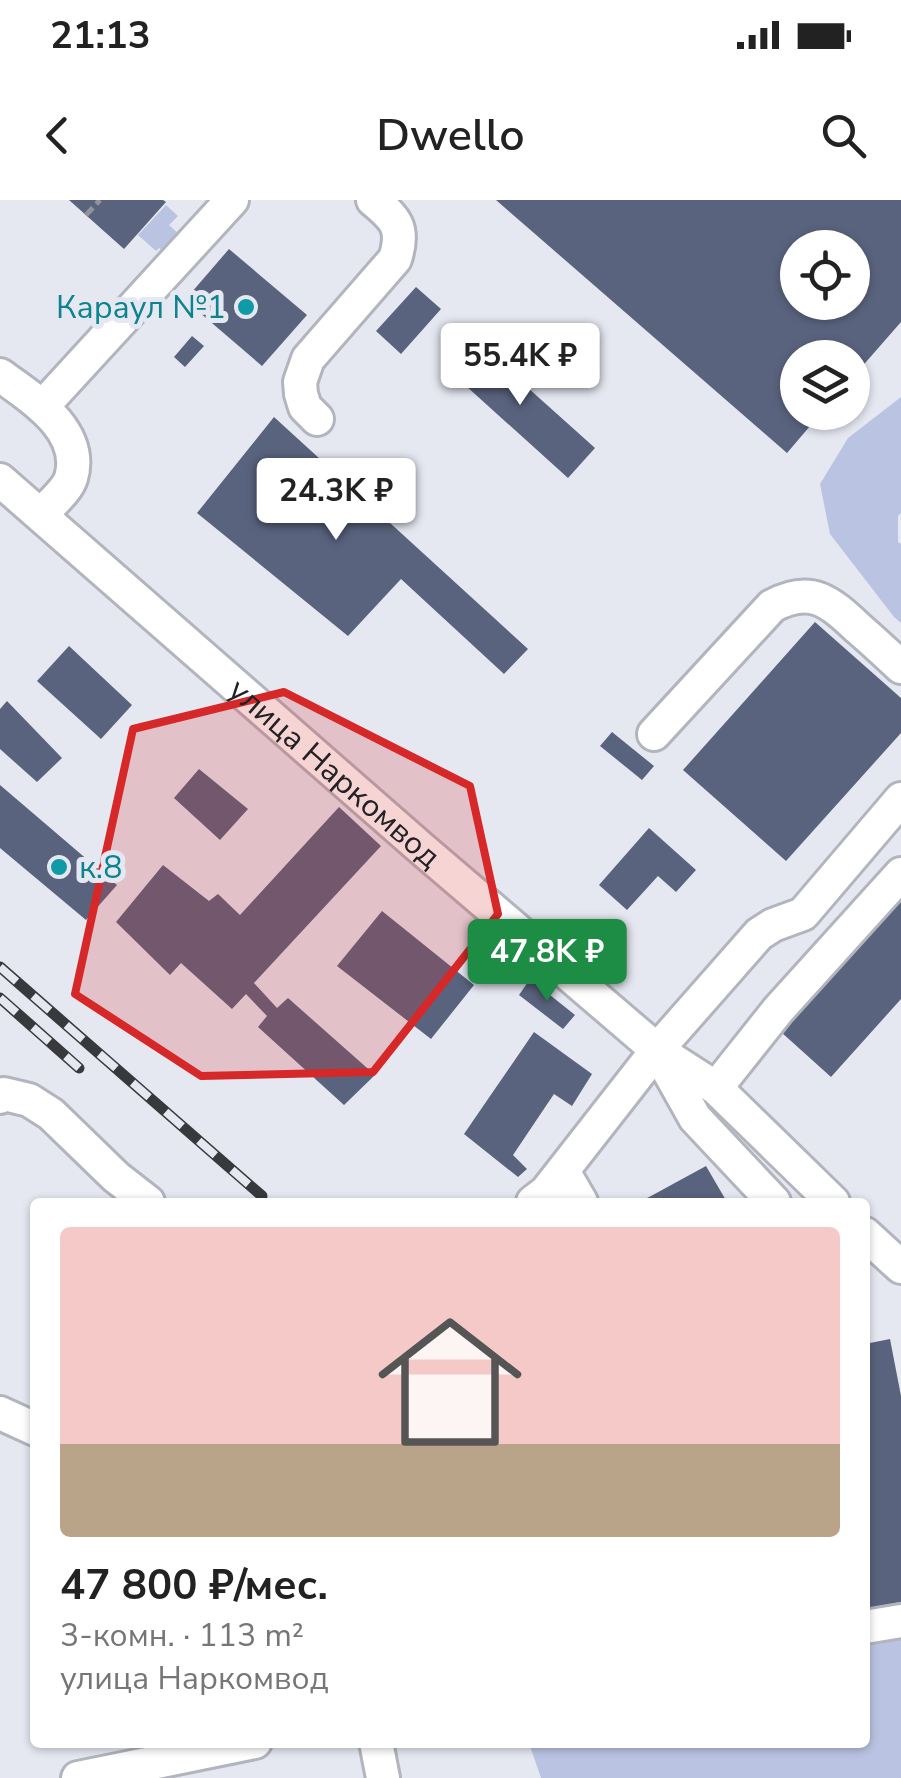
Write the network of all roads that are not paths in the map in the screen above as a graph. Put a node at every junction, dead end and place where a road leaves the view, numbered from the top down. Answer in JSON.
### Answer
{"nodes":[{"id":1,"x":232,"y":200,"type":"edge"},
{"id":2,"x":373,"y":200,"type":"edge"},
{"id":3,"x":0,"y":374,"type":"edge"},
{"id":4,"x":42,"y":407,"type":"junction"},
{"id":5,"x":318,"y":419,"type":"dead end"},
{"id":6,"x":0,"y":480,"type":"edge"},
{"id":7,"x":41,"y":514,"type":"junction"},
{"id":8,"x":901,"y":667,"type":"edge"},
{"id":9,"x":654,"y":734,"type":"dead end"},
{"id":10,"x":901,"y":799,"type":"edge"},
{"id":11,"x":901,"y":874,"type":"edge"},
{"id":12,"x":668,"y":1058,"type":"junction"},
{"id":13,"x":1,"y":1091,"type":"edge"},
{"id":14,"x":731,"y":1093,"type":"junction"},
{"id":15,"x":563,"y":1171,"type":"junction"},
{"id":16,"x":143,"y":1198,"type":"edge"},
{"id":17,"x":538,"y":1198,"type":"edge"},
{"id":18,"x":579,"y":1198,"type":"edge"},
{"id":19,"x":770,"y":1198,"type":"edge"},
{"id":20,"x":829,"y":1198,"type":"edge"},
{"id":21,"x":870,"y":1238,"type":"edge"},
{"id":22,"x":898,"y":1258,"type":"edge"},
{"id":23,"x":0,"y":1412,"type":"edge"},
{"id":24,"x":30,"y":1427,"type":"edge"},
{"id":25,"x":901,"y":1620,"type":"edge"},
{"id":26,"x":870,"y":1626,"type":"edge"},
{"id":27,"x":226,"y":1748,"type":"edge"},
{"id":28,"x":377,"y":1748,"type":"edge"},
{"id":29,"x":78,"y":1778,"type":"edge"},
{"id":30,"x":383,"y":1778,"type":"edge"}],
"edges":[{"from":1,"to":4,"type":"street"},
{"from":2,"to":5,"type":"street"},
{"from":3,"to":4,"type":"street"},
{"from":4,"to":7,"type":"street"},
{"from":6,"to":7,"type":"street","name":"улица Наркомвод"},
{"from":7,"to":12,"type":"street","name":"улица Наркомвод"},
{"from":8,"to":9,"type":"street"},
{"from":10,"to":12,"type":"street"},
{"from":11,"to":14,"type":"street"},
{"from":12,"to":14,"type":"street"},
{"from":12,"to":15,"type":"street"},
{"from":12,"to":19,"type":"street"},
{"from":13,"to":16,"type":"street"},
{"from":14,"to":20,"type":"street"},
{"from":15,"to":17,"type":"street"},
{"from":15,"to":18,"type":"street"},
{"from":21,"to":22,"type":"street"},
{"from":23,"to":24,"type":"street"},
{"from":25,"to":26,"type":"street"},
{"from":27,"to":29,"type":"street"},
{"from":28,"to":30,"type":"street"}]}
